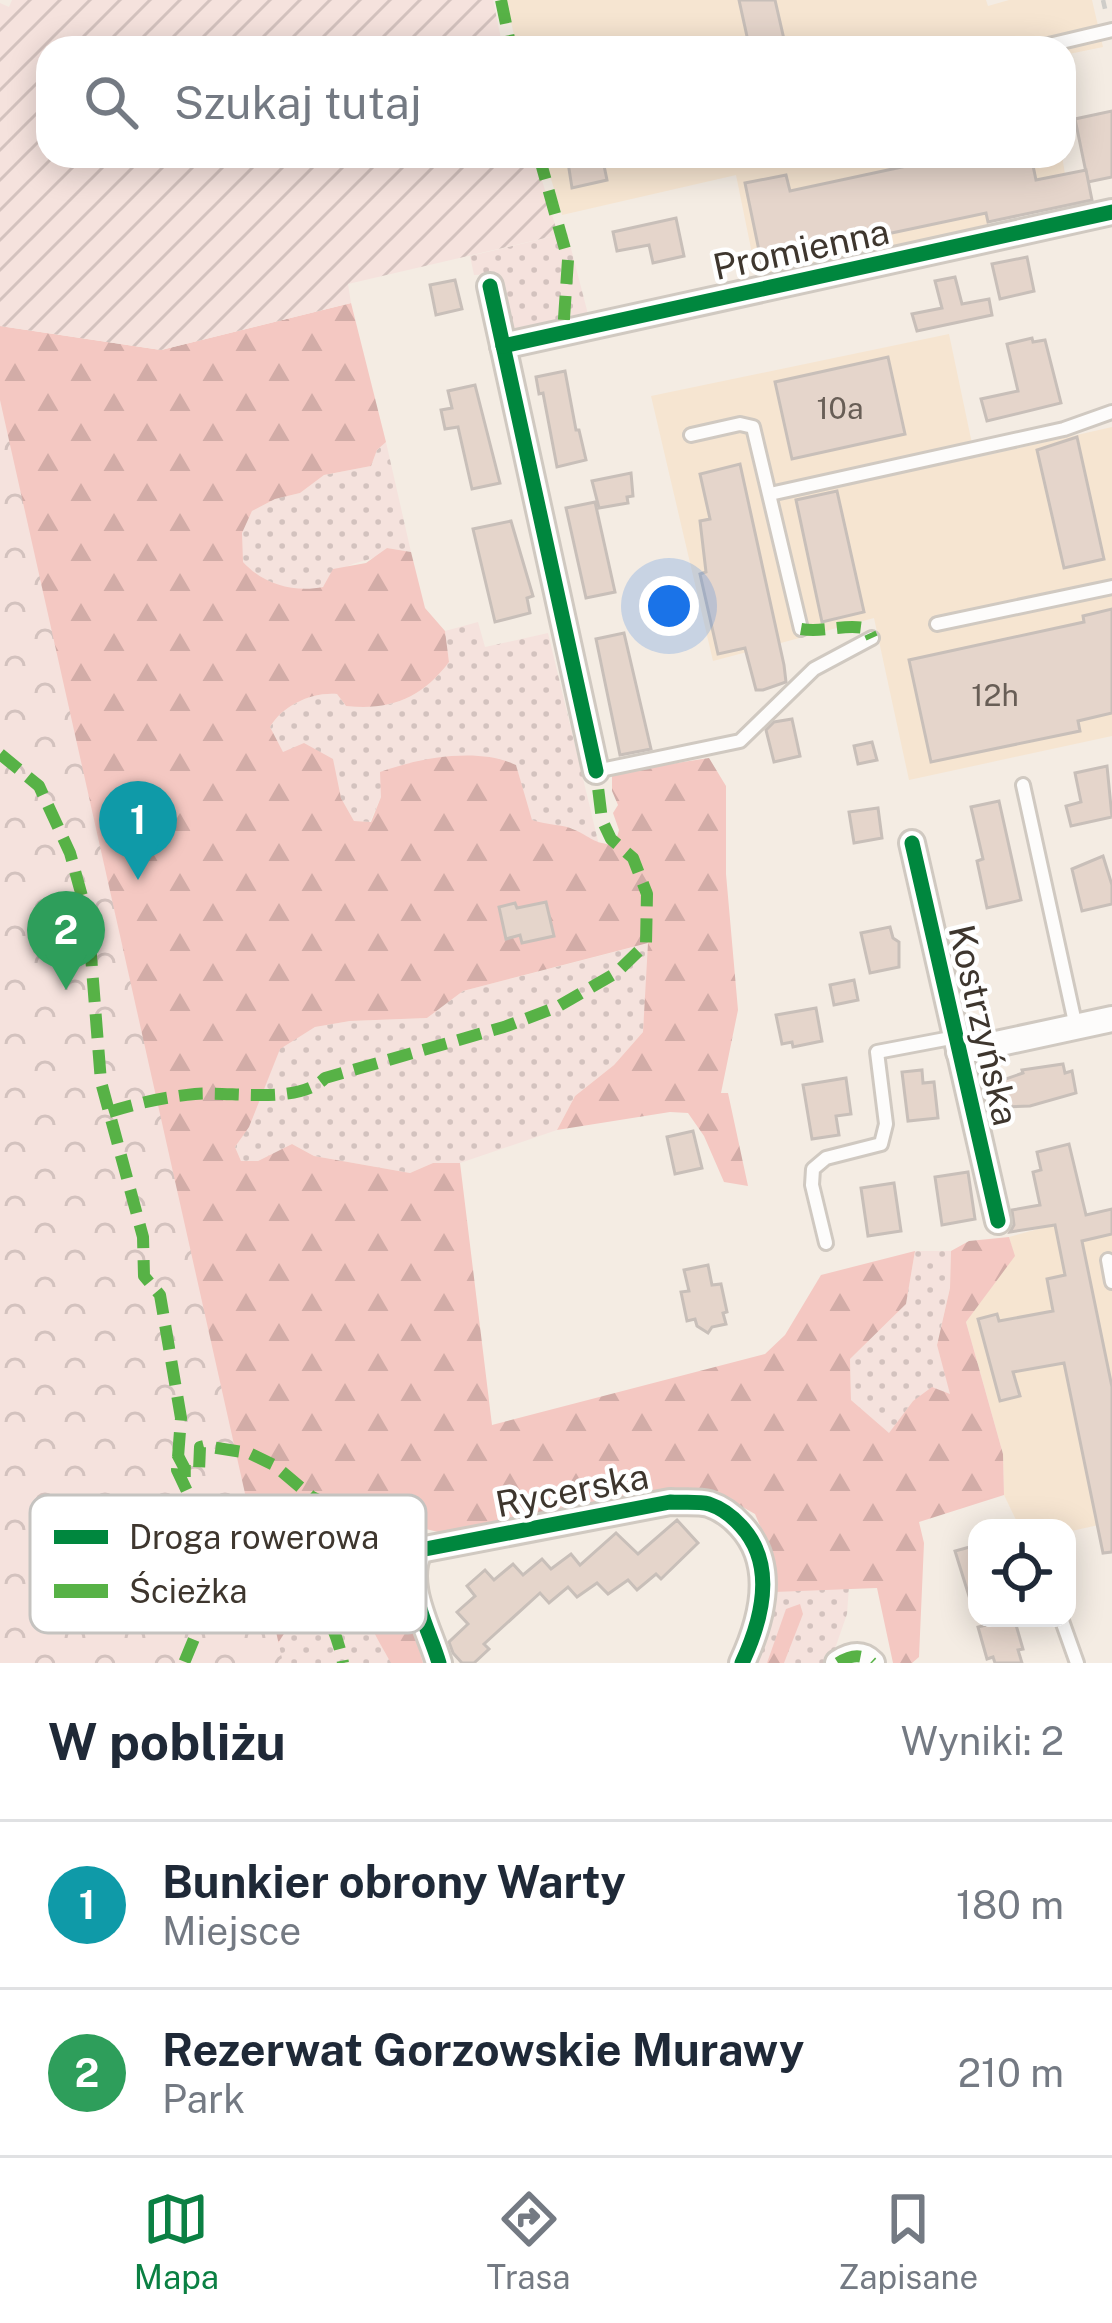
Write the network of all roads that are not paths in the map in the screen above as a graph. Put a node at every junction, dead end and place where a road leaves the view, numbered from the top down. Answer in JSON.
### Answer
{"nodes":[{"id":1,"x":1112,"y":31,"type":"edge"},
{"id":2,"x":1076,"y":39,"type":"edge"},
{"id":3,"x":1112,"y":212,"type":"edge"},
{"id":4,"x":490,"y":286,"type":"dead end"},
{"id":5,"x":503,"y":346,"type":"junction"},
{"id":6,"x":1112,"y":412,"type":"edge"},
{"id":7,"x":691,"y":435,"type":"dead end"},
{"id":8,"x":770,"y":494,"type":"junction"},
{"id":9,"x":1112,"y":587,"type":"edge"},
{"id":10,"x":937,"y":624,"type":"dead end"},
{"id":11,"x":801,"y":629,"type":"dead end"},
{"id":12,"x":872,"y":638,"type":"dead end"},
{"id":13,"x":596,"y":771,"type":"joint"},
{"id":14,"x":1023,"y":784,"type":"dead end"},
{"id":15,"x":912,"y":843,"type":"dead end"},
{"id":16,"x":1112,"y":1019,"type":"edge"},
{"id":17,"x":1076,"y":1027,"type":"junction"},
{"id":18,"x":957,"y":1045,"type":"junction"},
{"id":19,"x":998,"y":1221,"type":"dead end"},
{"id":20,"x":826,"y":1243,"type":"dead end"},
{"id":21,"x":1108,"y":1260,"type":"dead end"},
{"id":22,"x":1112,"y":1282,"type":"edge"},
{"id":23,"x":426,"y":1548,"type":"edge"},
{"id":24,"x":426,"y":1623,"type":"edge"},
{"id":25,"x":1064,"y":1627,"type":"edge"},
{"id":26,"x":439,"y":1663,"type":"edge"},
{"id":27,"x":742,"y":1663,"type":"edge"},
{"id":28,"x":838,"y":1663,"type":"edge"},
{"id":29,"x":872,"y":1663,"type":"edge"},
{"id":30,"x":1076,"y":1663,"type":"edge"}],
"edges":[{"from":1,"to":2,"type":"lane"},
{"from":3,"to":5,"type":"street","name":"Promienna"},
{"from":4,"to":5,"type":"street"},
{"from":5,"to":13,"type":"street"},
{"from":6,"to":8,"type":"lane"},
{"from":7,"to":8,"type":"lane"},
{"from":8,"to":11,"type":"lane"},
{"from":9,"to":10,"type":"lane"},
{"from":12,"to":13,"type":"lane"},
{"from":14,"to":17,"type":"lane"},
{"from":15,"to":18,"type":"street","name":"Kostrzyńska"},
{"from":16,"to":17,"type":"street","name":"Kostrzyńska"},
{"from":17,"to":18,"type":"street","name":"Kostrzyńska"},
{"from":18,"to":19,"type":"street","name":"Kostrzyńska"},
{"from":18,"to":20,"type":"lane","name":"Kostrzyńska"},
{"from":21,"to":22,"type":"lane"},
{"from":23,"to":27,"type":"street","name":"Rycerska"},
{"from":24,"to":26,"type":"street","name":"Rycerska"},
{"from":25,"to":30,"type":"lane"},
{"from":28,"to":29,"type":"street"}]}
